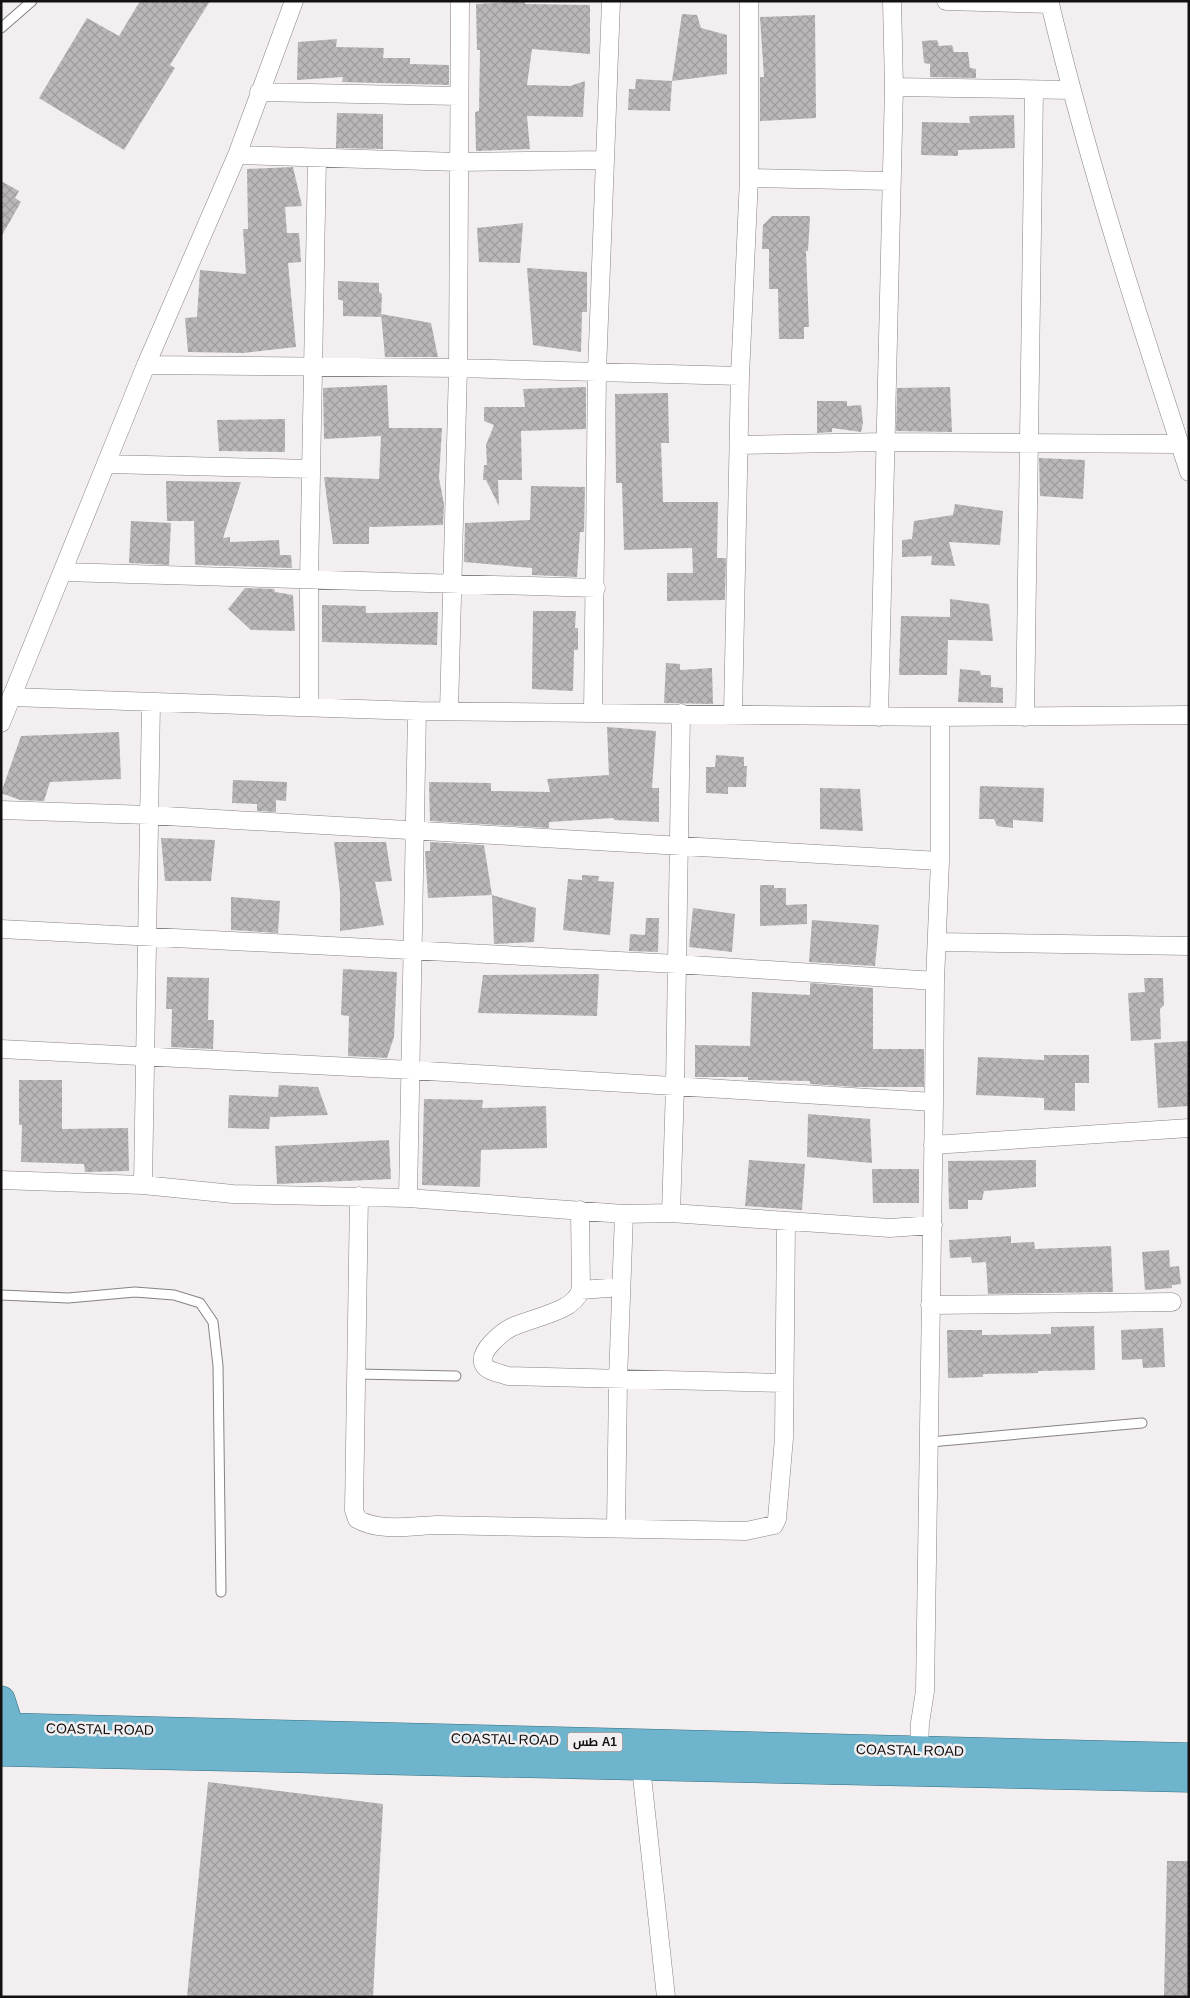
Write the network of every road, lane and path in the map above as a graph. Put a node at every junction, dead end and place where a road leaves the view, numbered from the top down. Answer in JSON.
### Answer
{"nodes":[{"id":1,"x":32,"y":1,"type":"edge"},
{"id":2,"x":294,"y":1,"type":"edge"},
{"id":3,"x":460,"y":1,"type":"edge"},
{"id":4,"x":611,"y":1,"type":"edge"},
{"id":5,"x":749,"y":1,"type":"edge"},
{"id":6,"x":892,"y":1,"type":"edge"},
{"id":7,"x":946,"y":1,"type":"edge"},
{"id":8,"x":1050,"y":3,"type":"edge"},
{"id":9,"x":1,"y":28,"type":"edge"},
{"id":10,"x":894,"y":87,"type":"junction"},
{"id":11,"x":1071,"y":90,"type":"junction"},
{"id":12,"x":1034,"y":91,"type":"junction"},
{"id":13,"x":259,"y":92,"type":"junction"},
{"id":14,"x":458,"y":96,"type":"junction"},
{"id":15,"x":237,"y":155,"type":"junction"},
{"id":16,"x":318,"y":158,"type":"junction"},
{"id":17,"x":603,"y":160,"type":"junction"},
{"id":18,"x":458,"y":162,"type":"junction"},
{"id":19,"x":749,"y":178,"type":"junction"},
{"id":20,"x":891,"y":181,"type":"junction"},
{"id":21,"x":146,"y":365,"type":"junction"},
{"id":22,"x":313,"y":366,"type":"junction"},
{"id":23,"x":458,"y":368,"type":"junction"},
{"id":24,"x":597,"y":372,"type":"junction"},
{"id":25,"x":740,"y":376,"type":"junction"},
{"id":26,"x":884,"y":442,"type":"junction"},
{"id":27,"x":1028,"y":443,"type":"junction"},
{"id":28,"x":1180,"y":444,"type":"junction"},
{"id":29,"x":740,"y":445,"type":"junction"},
{"id":30,"x":108,"y":464,"type":"junction"},
{"id":31,"x":311,"y":470,"type":"junction"},
{"id":32,"x":1189,"y":472,"type":"edge"},
{"id":33,"x":64,"y":572,"type":"junction"},
{"id":34,"x":309,"y":580,"type":"junction"},
{"id":35,"x":454,"y":583,"type":"junction"},
{"id":36,"x":596,"y":588,"type":"junction"},
{"id":37,"x":11,"y":697,"type":"junction"},
{"id":38,"x":151,"y":703,"type":"junction"},
{"id":39,"x":309,"y":707,"type":"junction"},
{"id":40,"x":418,"y":711,"type":"junction"},
{"id":41,"x":449,"y":712,"type":"junction"},
{"id":42,"x":593,"y":713,"type":"junction"},
{"id":43,"x":681,"y":713,"type":"junction"},
{"id":44,"x":733,"y":713,"type":"junction"},
{"id":45,"x":1189,"y":715,"type":"edge"},
{"id":46,"x":879,"y":717,"type":"junction"},
{"id":47,"x":940,"y":717,"type":"junction"},
{"id":48,"x":1025,"y":717,"type":"junction"},
{"id":49,"x":1,"y":723,"type":"edge"},
{"id":50,"x":1,"y":810,"type":"edge"},
{"id":51,"x":149,"y":815,"type":"junction"},
{"id":52,"x":414,"y":830,"type":"junction"},
{"id":53,"x":679,"y":847,"type":"junction"},
{"id":54,"x":940,"y":861,"type":"junction"},
{"id":55,"x":1,"y":929,"type":"edge"},
{"id":56,"x":148,"y":937,"type":"junction"},
{"id":57,"x":937,"y":942,"type":"junction"},
{"id":58,"x":1189,"y":946,"type":"edge"},
{"id":59,"x":412,"y":950,"type":"junction"},
{"id":60,"x":676,"y":964,"type":"junction"},
{"id":61,"x":936,"y":982,"type":"junction"},
{"id":62,"x":1,"y":1049,"type":"edge"},
{"id":63,"x":144,"y":1057,"type":"junction"},
{"id":64,"x":411,"y":1070,"type":"junction"},
{"id":65,"x":675,"y":1087,"type":"junction"},
{"id":66,"x":934,"y":1102,"type":"junction"},
{"id":67,"x":1189,"y":1128,"type":"edge"},
{"id":68,"x":933,"y":1145,"type":"junction"},
{"id":69,"x":1,"y":1180,"type":"edge"},
{"id":70,"x":143,"y":1185,"type":"junction"},
{"id":71,"x":359,"y":1196,"type":"junction"},
{"id":72,"x":408,"y":1198,"type":"junction"},
{"id":73,"x":580,"y":1210,"type":"junction"},
{"id":74,"x":624,"y":1214,"type":"junction"},
{"id":75,"x":671,"y":1214,"type":"junction"},
{"id":76,"x":786,"y":1221,"type":"junction"},
{"id":77,"x":933,"y":1226,"type":"junction"},
{"id":78,"x":621,"y":1287,"type":"junction"},
{"id":79,"x":582,"y":1290,"type":"junction"},
{"id":80,"x":1,"y":1295,"type":"edge"},
{"id":81,"x":1172,"y":1302,"type":"dead end"},
{"id":82,"x":930,"y":1305,"type":"junction"},
{"id":83,"x":356,"y":1374,"type":"junction"},
{"id":84,"x":456,"y":1376,"type":"dead end"},
{"id":85,"x":618,"y":1380,"type":"junction"},
{"id":86,"x":784,"y":1383,"type":"junction"},
{"id":87,"x":1142,"y":1423,"type":"dead end"},
{"id":88,"x":930,"y":1442,"type":"junction"},
{"id":89,"x":616,"y":1527,"type":"junction"},
{"id":90,"x":221,"y":1592,"type":"dead end"},
{"id":91,"x":1,"y":1700,"type":"edge"},
{"id":92,"x":8,"y":1739,"type":"edge"},
{"id":93,"x":919,"y":1750,"type":"junction"},
{"id":94,"x":1189,"y":1757,"type":"edge"},
{"id":95,"x":1125,"y":1765,"type":"junction"},
{"id":96,"x":641,"y":1767,"type":"junction"},
{"id":97,"x":1189,"y":1778,"type":"edge"},
{"id":98,"x":666,"y":1997,"type":"edge"}],
"edges":[{"from":1,"to":9,"type":"lane"},
{"from":2,"to":13,"type":"street"},
{"from":3,"to":14,"type":"street"},
{"from":4,"to":17,"type":"street"},
{"from":5,"to":19,"type":"street"},
{"from":6,"to":10,"type":"street"},
{"from":7,"to":8,"type":"street"},
{"from":8,"to":11,"type":"street"},
{"from":10,"to":12,"type":"street"},
{"from":10,"to":20,"type":"street"},
{"from":11,"to":12,"type":"street"},
{"from":11,"to":28,"type":"street"},
{"from":12,"to":27,"type":"street"},
{"from":13,"to":14,"type":"street"},
{"from":13,"to":15,"type":"street"},
{"from":14,"to":18,"type":"street"},
{"from":15,"to":16,"type":"street"},
{"from":15,"to":21,"type":"street"},
{"from":16,"to":18,"type":"street"},
{"from":16,"to":22,"type":"street"},
{"from":17,"to":18,"type":"street"},
{"from":17,"to":24,"type":"street"},
{"from":18,"to":23,"type":"street"},
{"from":19,"to":20,"type":"street"},
{"from":19,"to":25,"type":"street"},
{"from":20,"to":26,"type":"street"},
{"from":21,"to":22,"type":"street"},
{"from":21,"to":30,"type":"street"},
{"from":22,"to":23,"type":"street"},
{"from":22,"to":31,"type":"street"},
{"from":23,"to":24,"type":"street"},
{"from":23,"to":35,"type":"street"},
{"from":24,"to":25,"type":"street"},
{"from":24,"to":36,"type":"street"},
{"from":25,"to":29,"type":"street"},
{"from":26,"to":27,"type":"street"},
{"from":26,"to":29,"type":"street"},
{"from":26,"to":46,"type":"street"},
{"from":27,"to":28,"type":"street"},
{"from":27,"to":48,"type":"street"},
{"from":28,"to":32,"type":"street"},
{"from":29,"to":44,"type":"street"},
{"from":30,"to":31,"type":"street"},
{"from":30,"to":33,"type":"street"},
{"from":31,"to":34,"type":"street"},
{"from":33,"to":34,"type":"street"},
{"from":33,"to":37,"type":"street"},
{"from":34,"to":35,"type":"street"},
{"from":34,"to":39,"type":"street"},
{"from":35,"to":36,"type":"street"},
{"from":35,"to":41,"type":"street"},
{"from":36,"to":42,"type":"street"},
{"from":37,"to":38,"type":"street"},
{"from":37,"to":49,"type":"street"},
{"from":38,"to":39,"type":"street"},
{"from":38,"to":51,"type":"street"},
{"from":39,"to":40,"type":"street"},
{"from":40,"to":41,"type":"street"},
{"from":40,"to":52,"type":"street"},
{"from":41,"to":42,"type":"street"},
{"from":42,"to":43,"type":"street"},
{"from":43,"to":44,"type":"street"},
{"from":43,"to":53,"type":"street"},
{"from":44,"to":46,"type":"street"},
{"from":45,"to":48,"type":"street"},
{"from":46,"to":47,"type":"street"},
{"from":47,"to":48,"type":"street"},
{"from":47,"to":54,"type":"street"},
{"from":50,"to":51,"type":"street"},
{"from":51,"to":52,"type":"street"},
{"from":51,"to":56,"type":"street"},
{"from":52,"to":53,"type":"street"},
{"from":52,"to":59,"type":"street"},
{"from":53,"to":54,"type":"street"},
{"from":53,"to":60,"type":"street"},
{"from":54,"to":57,"type":"street"},
{"from":55,"to":56,"type":"street"},
{"from":56,"to":59,"type":"street"},
{"from":56,"to":63,"type":"street"},
{"from":57,"to":58,"type":"street"},
{"from":57,"to":61,"type":"street"},
{"from":59,"to":60,"type":"street"},
{"from":59,"to":64,"type":"street"},
{"from":60,"to":61,"type":"street"},
{"from":60,"to":65,"type":"street"},
{"from":61,"to":66,"type":"street"},
{"from":62,"to":63,"type":"street"},
{"from":63,"to":64,"type":"street"},
{"from":63,"to":70,"type":"street"},
{"from":64,"to":65,"type":"street"},
{"from":64,"to":72,"type":"street"},
{"from":65,"to":66,"type":"street"},
{"from":65,"to":75,"type":"street"},
{"from":66,"to":68,"type":"street"},
{"from":67,"to":68,"type":"street"},
{"from":68,"to":77,"type":"street"},
{"from":69,"to":70,"type":"street"},
{"from":70,"to":71,"type":"street"},
{"from":71,"to":72,"type":"street"},
{"from":71,"to":83,"type":"street"},
{"from":72,"to":73,"type":"street"},
{"from":73,"to":74,"type":"street"},
{"from":73,"to":79,"type":"street"},
{"from":74,"to":75,"type":"street"},
{"from":74,"to":78,"type":"street"},
{"from":75,"to":76,"type":"street"},
{"from":76,"to":77,"type":"street"},
{"from":76,"to":86,"type":"street"},
{"from":77,"to":82,"type":"street"},
{"from":78,"to":79,"type":"street"},
{"from":78,"to":85,"type":"street"},
{"from":79,"to":85,"type":"street"},
{"from":80,"to":90,"type":"lane"},
{"from":81,"to":82,"type":"street"},
{"from":82,"to":88,"type":"street"},
{"from":83,"to":84,"type":"lane"},
{"from":83,"to":89,"type":"street"},
{"from":85,"to":86,"type":"street"},
{"from":85,"to":89,"type":"street"},
{"from":86,"to":89,"type":"street"},
{"from":87,"to":88,"type":"lane"},
{"from":88,"to":93,"type":"street"},
{"from":91,"to":92,"type":"highway"},
{"from":92,"to":93,"type":"highway","name":"COASTAL ROAD","number":"طس A1"},
{"from":92,"to":96,"type":"highway","name":"COASTAL ROAD","number":"طس A1"},
{"from":93,"to":95,"type":"highway","name":"COASTAL ROAD","number":"طس A1"},
{"from":94,"to":95,"type":"highway","name":"COASTAL ROAD","number":"طس A1"},
{"from":95,"to":96,"type":"highway","name":"COASTAL ROAD","number":"طس A1"},
{"from":95,"to":97,"type":"highway","name":"COASTAL ROAD","number":"طس A1"},
{"from":96,"to":98,"type":"street"}]}
